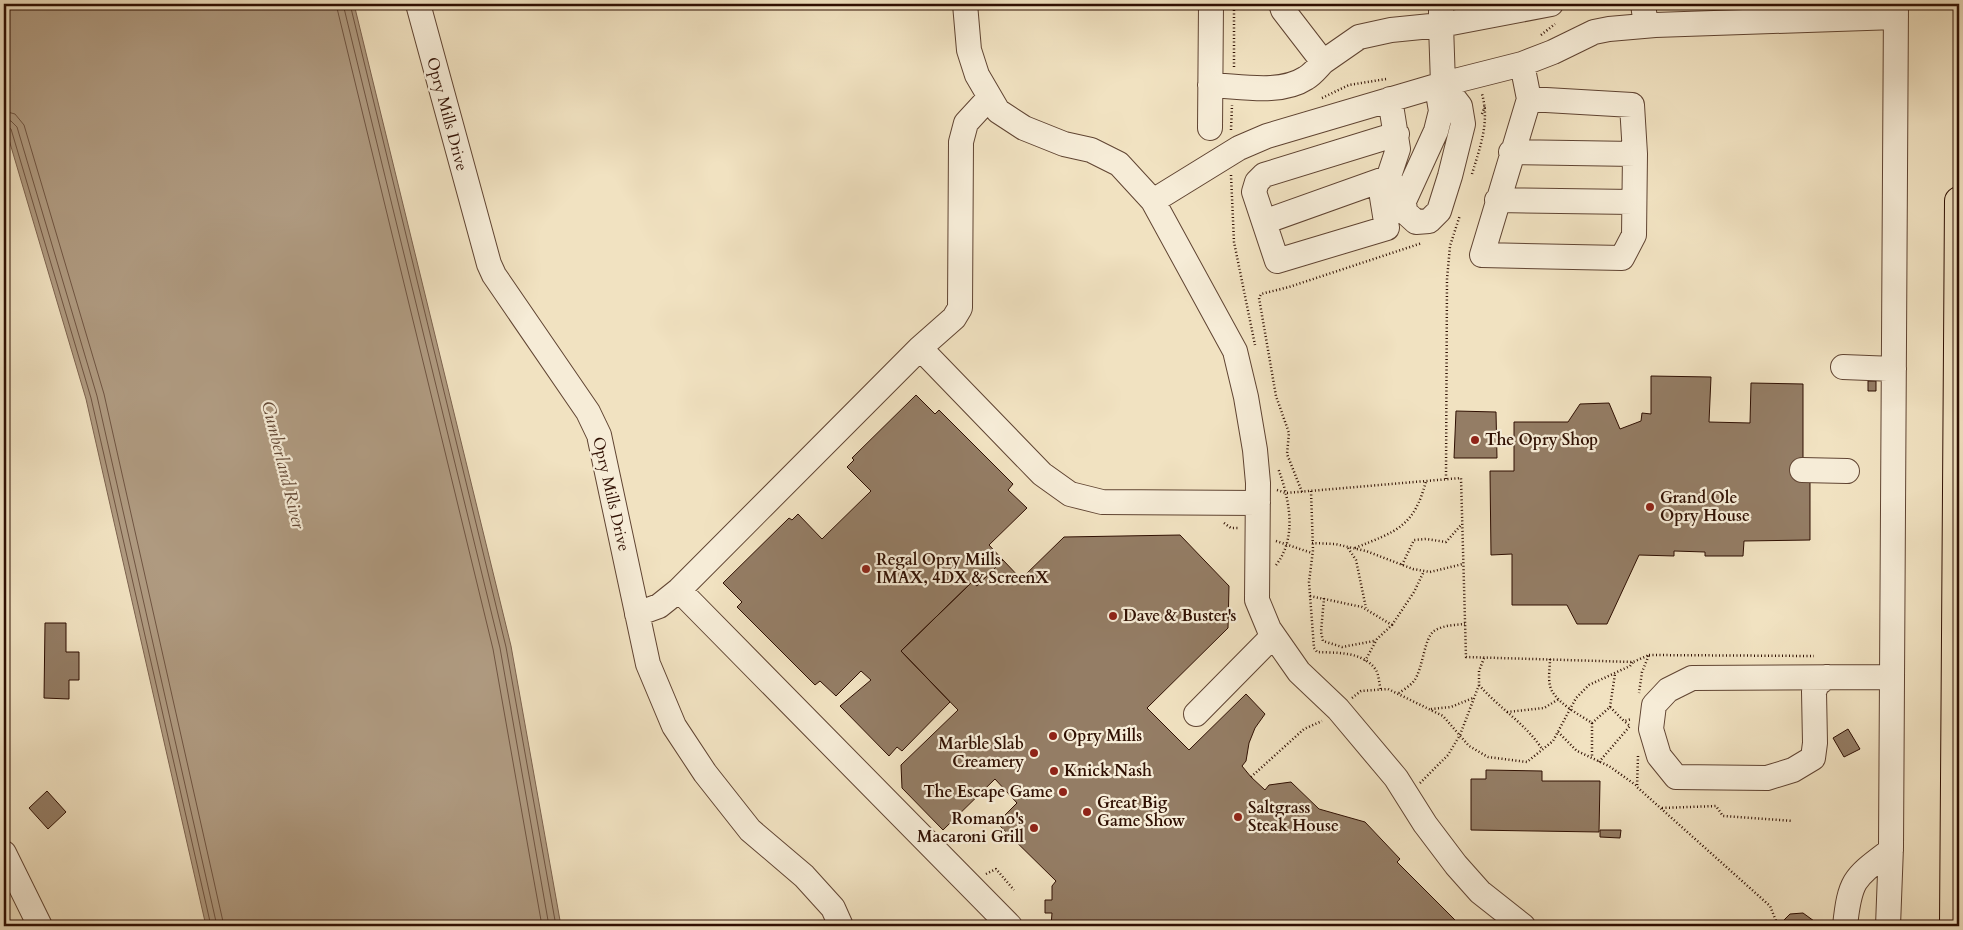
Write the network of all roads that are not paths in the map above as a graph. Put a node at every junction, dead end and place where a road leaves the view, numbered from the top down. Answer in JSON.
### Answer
{"nodes":[{"id":1,"x":418,"y":4,"type":"edge"},
{"id":2,"x":965,"y":4,"type":"edge"},
{"id":3,"x":1211,"y":4,"type":"edge"},
{"id":4,"x":1281,"y":4,"type":"edge"},
{"id":5,"x":1551,"y":4,"type":"edge"},
{"id":6,"x":1896,"y":10,"type":"edge"},
{"id":7,"x":1441,"y":14,"type":"edge"},
{"id":8,"x":1645,"y":15,"type":"edge"},
{"id":9,"x":1323,"y":62,"type":"junction"},
{"id":10,"x":1522,"y":64,"type":"junction"},
{"id":11,"x":1443,"y":84,"type":"junction"},
{"id":12,"x":1210,"y":86,"type":"junction"},
{"id":13,"x":989,"y":98,"type":"junction"},
{"id":14,"x":1390,"y":99,"type":"junction"},
{"id":15,"x":1529,"y":99,"type":"junction"},
{"id":16,"x":1210,"y":128,"type":"dead end"},
{"id":17,"x":1397,"y":134,"type":"junction"},
{"id":18,"x":1511,"y":152,"type":"junction"},
{"id":19,"x":1635,"y":154,"type":"junction"},
{"id":20,"x":1390,"y":177,"type":"junction"},
{"id":21,"x":1497,"y":200,"type":"junction"},
{"id":22,"x":1153,"y":201,"type":"junction"},
{"id":23,"x":1959,"y":201,"type":"edge"},
{"id":24,"x":1633,"y":202,"type":"junction"},
{"id":25,"x":1264,"y":222,"type":"junction"},
{"id":26,"x":920,"y":348,"type":"junction"},
{"id":27,"x":1843,"y":367,"type":"dead end"},
{"id":28,"x":1894,"y":369,"type":"junction"},
{"id":29,"x":1802,"y":470,"type":"dead end"},
{"id":30,"x":1847,"y":470,"type":"dead end"},
{"id":31,"x":1258,"y":493,"type":"junction"},
{"id":32,"x":679,"y":590,"type":"junction"},
{"id":33,"x":637,"y":614,"type":"junction"},
{"id":34,"x":1273,"y":636,"type":"junction"},
{"id":35,"x":1892,"y":676,"type":"junction"},
{"id":36,"x":1827,"y":677,"type":"junction"},
{"id":37,"x":1196,"y":714,"type":"dead end"},
{"id":38,"x":1891,"y":850,"type":"junction"},
{"id":39,"x":4,"y":853,"type":"edge"},
{"id":40,"x":1008,"y":925,"type":"edge"},
{"id":41,"x":40,"y":926,"type":"edge"},
{"id":42,"x":841,"y":926,"type":"edge"},
{"id":43,"x":1523,"y":926,"type":"edge"},
{"id":44,"x":1844,"y":926,"type":"edge"},
{"id":45,"x":1888,"y":926,"type":"edge"},
{"id":46,"x":1954,"y":926,"type":"edge"}],
"edges":[{"from":1,"to":33,"type":"street","name":"Opry Mills Drive"},
{"from":2,"to":13,"type":"street"},
{"from":3,"to":12,"type":"street"},
{"from":4,"to":9,"type":"street"},
{"from":5,"to":7,"type":"street"},
{"from":6,"to":8,"type":"street"},
{"from":6,"to":28,"type":"street"},
{"from":7,"to":9,"type":"street"},
{"from":7,"to":11,"type":"street"},
{"from":8,"to":10,"type":"street"},
{"from":9,"to":12,"type":"street"},
{"from":10,"to":11,"type":"street"},
{"from":10,"to":15,"type":"street"},
{"from":11,"to":11,"type":"street"},
{"from":11,"to":14,"type":"street"},
{"from":12,"to":16,"type":"street"},
{"from":13,"to":22,"type":"street"},
{"from":13,"to":26,"type":"street"},
{"from":14,"to":17,"type":"street"},
{"from":14,"to":22,"type":"street"},
{"from":15,"to":18,"type":"street"},
{"from":15,"to":19,"type":"street"},
{"from":17,"to":20,"type":"street"},
{"from":17,"to":25,"type":"street"},
{"from":18,"to":19,"type":"street"},
{"from":18,"to":21,"type":"street"},
{"from":19,"to":24,"type":"street"},
{"from":20,"to":25,"type":"street"},
{"from":20,"to":25,"type":"street"},
{"from":21,"to":24,"type":"street"},
{"from":21,"to":24,"type":"street"},
{"from":22,"to":31,"type":"street"},
{"from":23,"to":46,"type":"highway"},
{"from":26,"to":31,"type":"street"},
{"from":26,"to":32,"type":"street"},
{"from":27,"to":28,"type":"street"},
{"from":28,"to":35,"type":"street"},
{"from":29,"to":30,"type":"street"},
{"from":31,"to":34,"type":"street"},
{"from":32,"to":33,"type":"street"},
{"from":32,"to":40,"type":"street"},
{"from":33,"to":42,"type":"street","name":"Opry Mills Drive"},
{"from":34,"to":37,"type":"street"},
{"from":34,"to":43,"type":"street"},
{"from":35,"to":36,"type":"street"},
{"from":35,"to":38,"type":"street"},
{"from":36,"to":36,"type":"street"},
{"from":38,"to":44,"type":"street"},
{"from":38,"to":45,"type":"street"},
{"from":39,"to":41,"type":"street"}]}
